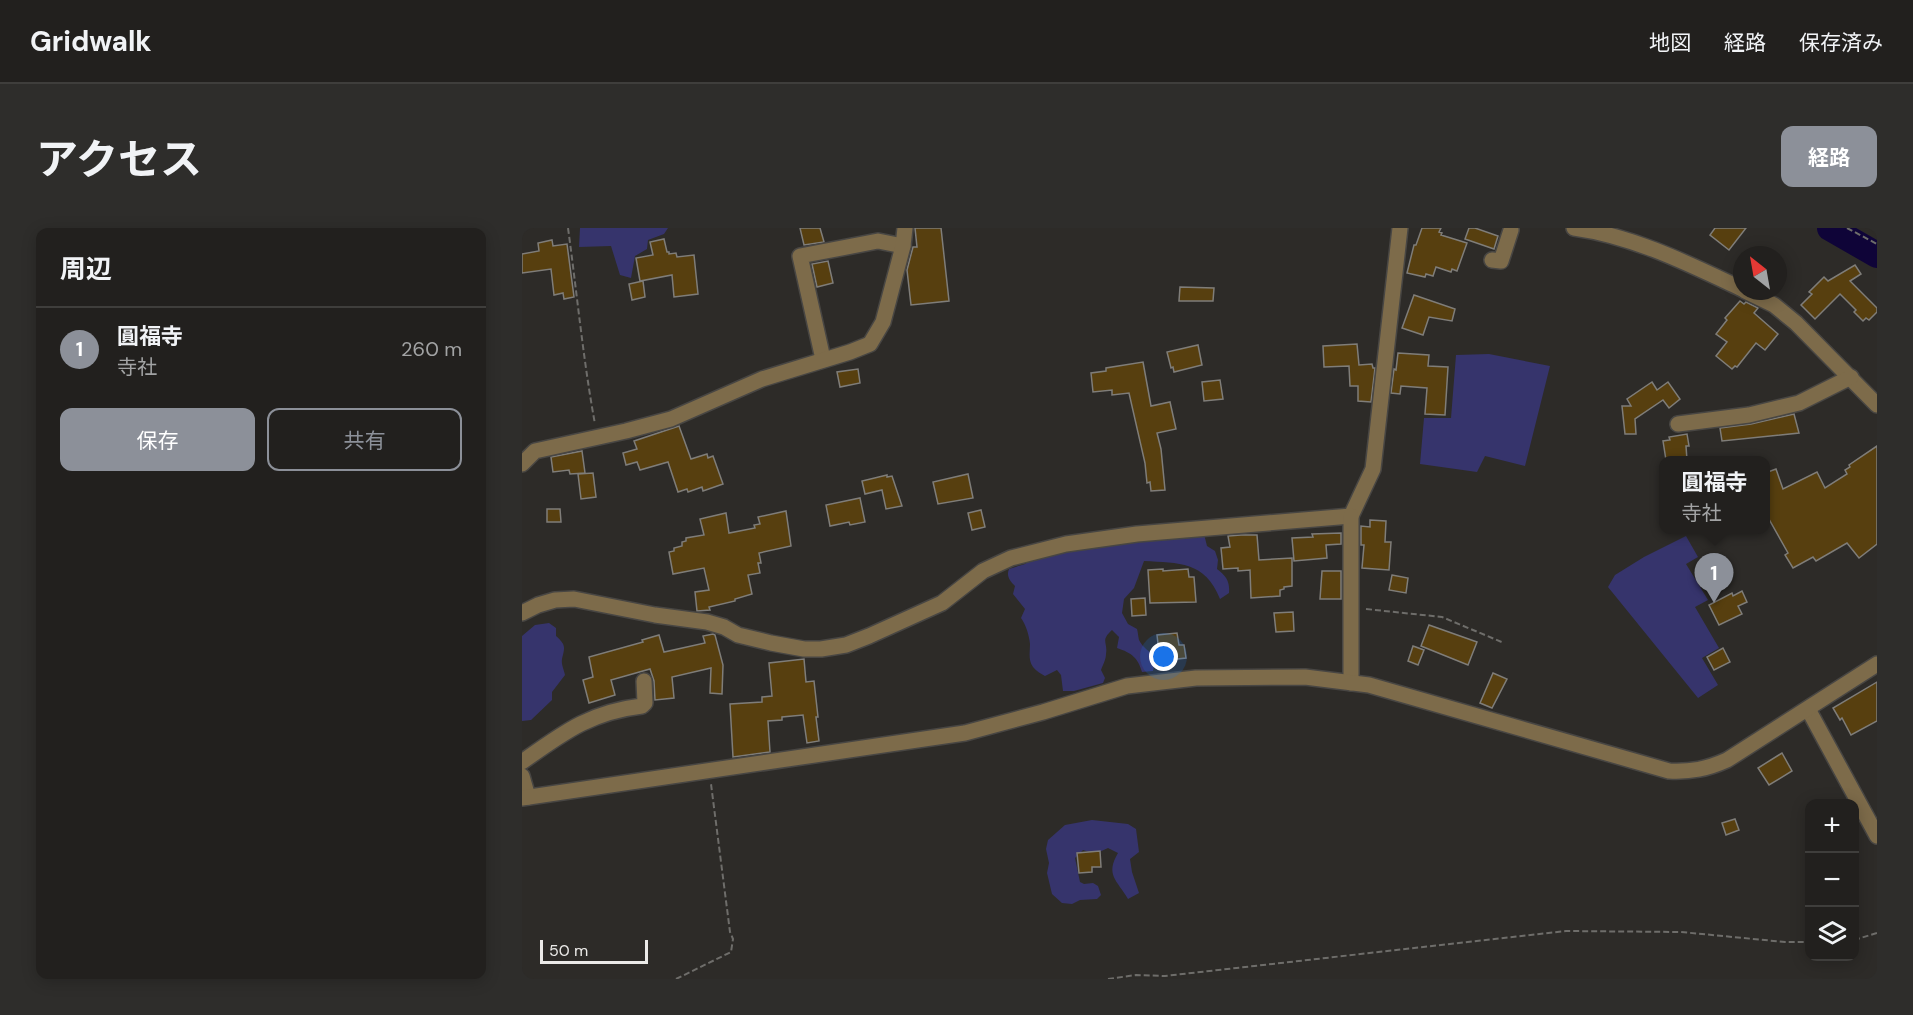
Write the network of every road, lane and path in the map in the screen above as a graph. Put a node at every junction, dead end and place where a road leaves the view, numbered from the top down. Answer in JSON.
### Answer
{"nodes":[{"id":1,"x":568,"y":228,"type":"edge"},
{"id":2,"x":905,"y":228,"type":"edge"},
{"id":3,"x":1400,"y":228,"type":"edge"},
{"id":4,"x":1574,"y":228,"type":"edge"},
{"id":5,"x":1847,"y":228,"type":"edge"},
{"id":6,"x":1513,"y":229,"type":"edge"},
{"id":7,"x":1598,"y":230,"type":"edge"},
{"id":8,"x":1625,"y":234,"type":"edge"},
{"id":9,"x":1877,"y":244,"type":"edge"},
{"id":10,"x":903,"y":246,"type":"junction"},
{"id":11,"x":1492,"y":260,"type":"dead end"},
{"id":12,"x":1733,"y":285,"type":"edge"},
{"id":13,"x":1764,"y":300,"type":"edge"},
{"id":14,"x":823,"y":359,"type":"junction"},
{"id":15,"x":1851,"y":377,"type":"junction"},
{"id":16,"x":1877,"y":405,"type":"edge"},
{"id":17,"x":1678,"y":424,"type":"dead end"},
{"id":18,"x":598,"y":436,"type":"junction"},
{"id":19,"x":522,"y":464,"type":"edge"},
{"id":20,"x":1351,"y":516,"type":"junction"},
{"id":21,"x":1352,"y":608,"type":"junction"},
{"id":22,"x":522,"y":613,"type":"edge"},
{"id":23,"x":1504,"y":643,"type":"dead end"},
{"id":24,"x":1877,"y":664,"type":"edge"},
{"id":25,"x":644,"y":681,"type":"dead end"},
{"id":26,"x":1350,"y":683,"type":"junction"},
{"id":27,"x":1809,"y":709,"type":"junction"},
{"id":28,"x":522,"y":762,"type":"edge"},
{"id":29,"x":709,"y":769,"type":"junction"},
{"id":30,"x":522,"y":776,"type":"edge"},
{"id":31,"x":525,"y":798,"type":"edge"},
{"id":32,"x":1877,"y":836,"type":"edge"},
{"id":33,"x":1877,"y":933,"type":"edge"},
{"id":34,"x":1859,"y":938,"type":"edge"},
{"id":35,"x":1805,"y":942,"type":"edge"},
{"id":36,"x":675,"y":979,"type":"edge"},
{"id":37,"x":1108,"y":979,"type":"edge"}],
"edges":[{"from":1,"to":18,"type":"path"},
{"from":2,"to":10,"type":"street"},
{"from":3,"to":20,"type":"street"},
{"from":4,"to":7,"type":"street"},
{"from":5,"to":9,"type":"path"},
{"from":6,"to":11,"type":"street"},
{"from":7,"to":8,"type":"street"},
{"from":8,"to":12,"type":"street"},
{"from":10,"to":14,"type":"street"},
{"from":10,"to":14,"type":"street"},
{"from":13,"to":15,"type":"street"},
{"from":14,"to":18,"type":"street"},
{"from":15,"to":16,"type":"street"},
{"from":15,"to":17,"type":"street"},
{"from":18,"to":19,"type":"street"},
{"from":20,"to":21,"type":"street"},
{"from":20,"to":22,"type":"street"},
{"from":21,"to":23,"type":"path"},
{"from":21,"to":26,"type":"street"},
{"from":24,"to":27,"type":"street"},
{"from":25,"to":28,"type":"street"},
{"from":26,"to":27,"type":"street"},
{"from":26,"to":29,"type":"street"},
{"from":27,"to":32,"type":"street"},
{"from":29,"to":31,"type":"street"},
{"from":29,"to":36,"type":"path"},
{"from":30,"to":31,"type":"street"},
{"from":33,"to":34,"type":"path"},
{"from":35,"to":37,"type":"path"}]}
